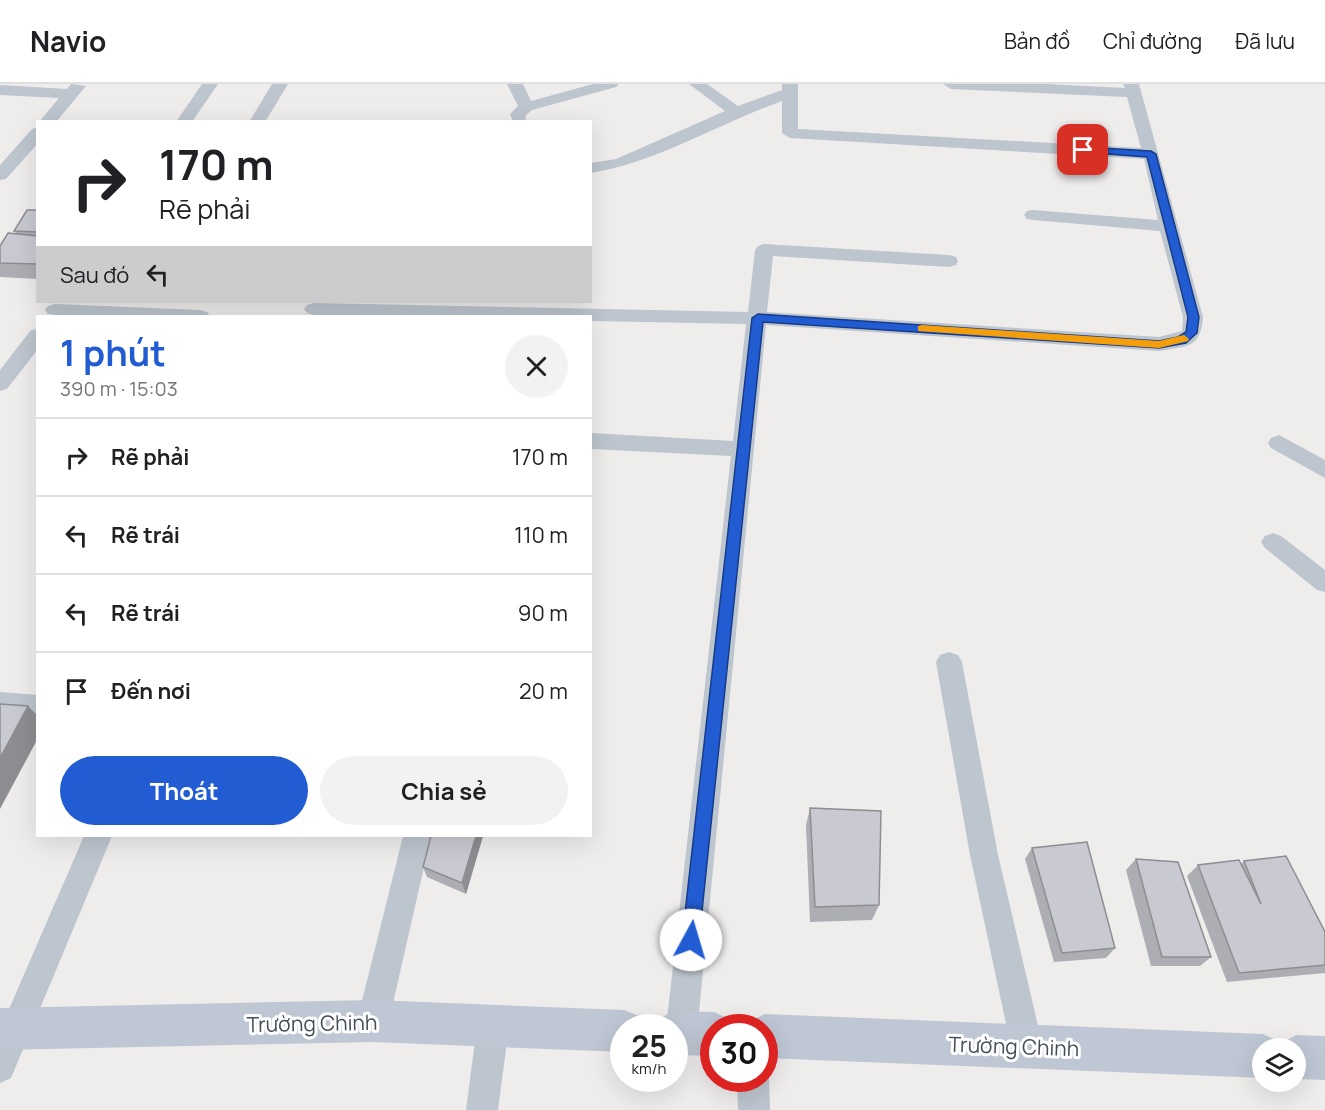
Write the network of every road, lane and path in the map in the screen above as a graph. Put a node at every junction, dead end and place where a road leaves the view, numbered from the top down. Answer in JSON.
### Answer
{"nodes":[{"id":1,"x":210,"y":84,"type":"edge"},
{"id":2,"x":280,"y":84,"type":"edge"},
{"id":3,"x":514,"y":84,"type":"edge"},
{"id":4,"x":611,"y":84,"type":"edge"},
{"id":5,"x":698,"y":84,"type":"edge"},
{"id":6,"x":951,"y":84,"type":"edge"},
{"id":7,"x":790,"y":88,"type":"edge"},
{"id":8,"x":75,"y":89,"type":"edge"},
{"id":9,"x":1132,"y":89,"type":"edge"},
{"id":10,"x":0,"y":90,"type":"edge"},
{"id":11,"x":736,"y":112,"type":"junction"},
{"id":12,"x":523,"y":114,"type":"edge"},
{"id":13,"x":48,"y":120,"type":"edge"},
{"id":14,"x":185,"y":120,"type":"edge"},
{"id":15,"x":258,"y":120,"type":"edge"},
{"id":16,"x":36,"y":134,"type":"edge"},
{"id":17,"x":1151,"y":154,"type":"junction"},
{"id":18,"x":592,"y":168,"type":"edge"},
{"id":19,"x":2,"y":171,"type":"edge"},
{"id":20,"x":1033,"y":215,"type":"dead end"},
{"id":21,"x":1168,"y":226,"type":"junction"},
{"id":22,"x":949,"y":261,"type":"dead end"},
{"id":23,"x":55,"y":309,"type":"edge"},
{"id":24,"x":313,"y":309,"type":"edge"},
{"id":25,"x":168,"y":311,"type":"edge"},
{"id":26,"x":194,"y":315,"type":"edge"},
{"id":27,"x":758,"y":318,"type":"junction"},
{"id":28,"x":36,"y":338,"type":"edge"},
{"id":29,"x":0,"y":384,"type":"edge"},
{"id":30,"x":592,"y":441,"type":"edge"},
{"id":31,"x":1279,"y":442,"type":"dead end"},
{"id":32,"x":744,"y":449,"type":"junction"},
{"id":33,"x":1325,"y":470,"type":"edge"},
{"id":34,"x":1273,"y":542,"type":"dead end"},
{"id":35,"x":1325,"y":583,"type":"edge"},
{"id":36,"x":949,"y":662,"type":"dead end"},
{"id":37,"x":0,"y":703,"type":"edge"},
{"id":38,"x":36,"y":706,"type":"edge"},
{"id":39,"x":98,"y":837,"type":"edge"},
{"id":40,"x":417,"y":837,"type":"edge"},
{"id":41,"x":373,"y":1021,"type":"junction"},
{"id":42,"x":493,"y":1026,"type":"junction"},
{"id":43,"x":610,"y":1030,"type":"edge"},
{"id":44,"x":690,"y":1033,"type":"edge"},
{"id":45,"x":778,"y":1037,"type":"edge"},
{"id":46,"x":5,"y":1042,"type":"edge"},
{"id":47,"x":1027,"y":1047,"type":"junction"},
{"id":48,"x":1252,"y":1056,"type":"edge"},
{"id":49,"x":1306,"y":1057,"type":"edge"},
{"id":50,"x":1325,"y":1058,"type":"edge"},
{"id":51,"x":753,"y":1092,"type":"edge"},
{"id":52,"x":482,"y":1110,"type":"edge"},
{"id":53,"x":754,"y":1110,"type":"edge"}],
"edges":[{"from":1,"to":14,"type":"street"},
{"from":2,"to":15,"type":"street"},
{"from":3,"to":12,"type":"street"},
{"from":4,"to":12,"type":"street"},
{"from":5,"to":11,"type":"street"},
{"from":6,"to":9,"type":"street"},
{"from":7,"to":11,"type":"street"},
{"from":7,"to":17,"type":"street"},
{"from":8,"to":10,"type":"street"},
{"from":8,"to":13,"type":"street"},
{"from":9,"to":17,"type":"street"},
{"from":11,"to":18,"type":"street"},
{"from":16,"to":19,"type":"street"},
{"from":17,"to":21,"type":"street"},
{"from":20,"to":21,"type":"street"},
{"from":21,"to":27,"type":"street"},
{"from":22,"to":27,"type":"street"},
{"from":23,"to":25,"type":"street"},
{"from":24,"to":27,"type":"street"},
{"from":25,"to":26,"type":"street"},
{"from":27,"to":32,"type":"street"},
{"from":28,"to":29,"type":"street"},
{"from":30,"to":32,"type":"street"},
{"from":31,"to":33,"type":"street"},
{"from":32,"to":44,"type":"street"},
{"from":34,"to":35,"type":"street"},
{"from":36,"to":47,"type":"street"},
{"from":37,"to":38,"type":"street"},
{"from":39,"to":46,"type":"street"},
{"from":40,"to":41,"type":"street"},
{"from":41,"to":42,"type":"main road","name":"Trường Chinh"},
{"from":41,"to":46,"type":"main road","name":"Trường Chinh"},
{"from":42,"to":43,"type":"main road","name":"Trường Chinh"},
{"from":42,"to":52,"type":"street"},
{"from":45,"to":47,"type":"main road","name":"Trường Chinh"},
{"from":47,"to":48,"type":"main road","name":"Trường Chinh"},
{"from":49,"to":50,"type":"main road"},
{"from":51,"to":53,"type":"street"}]}
